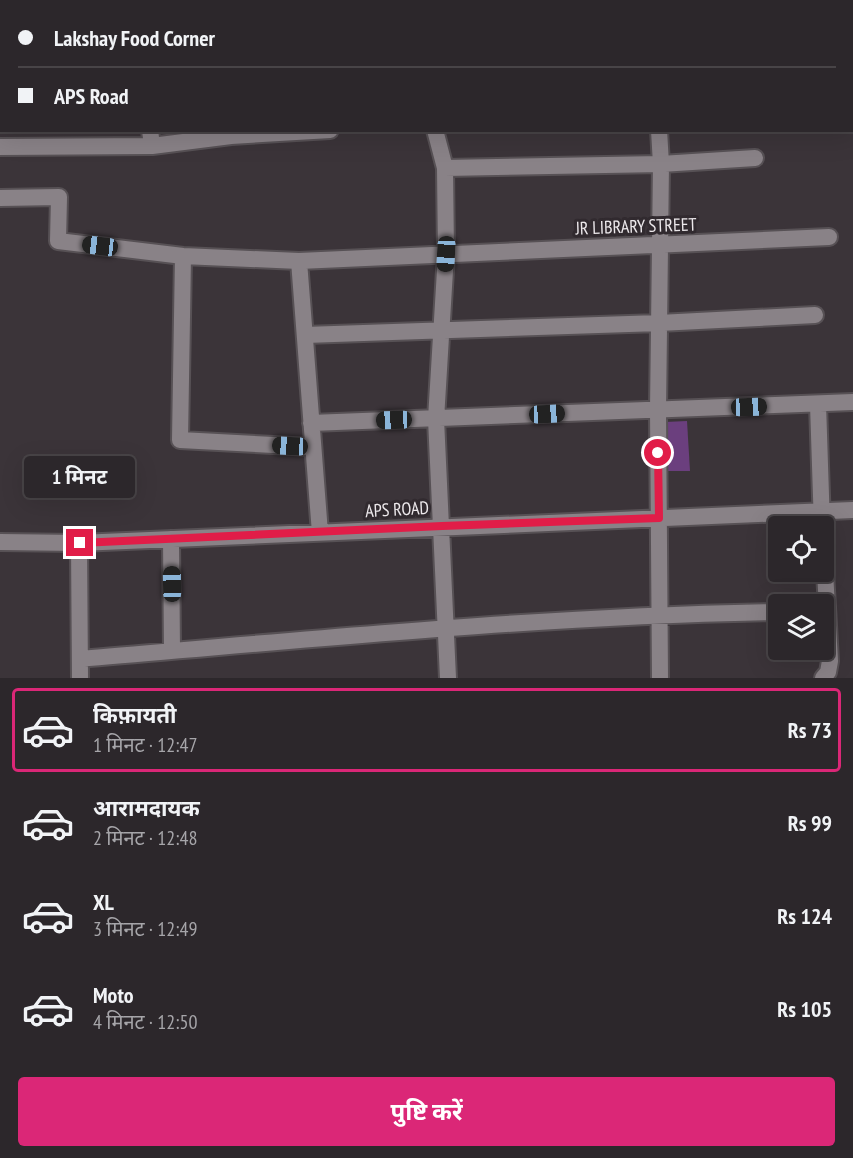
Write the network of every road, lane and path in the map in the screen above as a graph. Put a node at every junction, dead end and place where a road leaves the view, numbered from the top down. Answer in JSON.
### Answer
{"nodes":[{"id":1,"x":295,"y":132,"type":"edge"},
{"id":2,"x":436,"y":132,"type":"edge"},
{"id":3,"x":658,"y":132,"type":"edge"},
{"id":4,"x":151,"y":138,"type":"edge"},
{"id":5,"x":0,"y":147,"type":"edge"},
{"id":6,"x":755,"y":158,"type":"dead end"},
{"id":7,"x":661,"y":164,"type":"junction"},
{"id":8,"x":445,"y":168,"type":"junction"},
{"id":9,"x":0,"y":198,"type":"edge"},
{"id":10,"x":829,"y":237,"type":"dead end"},
{"id":11,"x":661,"y":245,"type":"junction"},
{"id":12,"x":446,"y":254,"type":"junction"},
{"id":13,"x":183,"y":256,"type":"junction"},
{"id":14,"x":299,"y":261,"type":"junction"},
{"id":15,"x":815,"y":315,"type":"dead end"},
{"id":16,"x":659,"y":323,"type":"junction"},
{"id":17,"x":441,"y":331,"type":"junction"},
{"id":18,"x":305,"y":335,"type":"junction"},
{"id":19,"x":853,"y":402,"type":"edge"},
{"id":20,"x":818,"y":404,"type":"junction"},
{"id":21,"x":658,"y":410,"type":"junction"},
{"id":22,"x":436,"y":419,"type":"junction"},
{"id":23,"x":311,"y":423,"type":"junction"},
{"id":24,"x":312,"y":447,"type":"junction"},
{"id":25,"x":853,"y":510,"type":"edge"},
{"id":26,"x":821,"y":516,"type":"edge"},
{"id":27,"x":832,"y":516,"type":"edge"},
{"id":28,"x":659,"y":518,"type":"junction"},
{"id":29,"x":768,"y":519,"type":"edge"},
{"id":30,"x":442,"y":526,"type":"junction"},
{"id":31,"x":320,"y":533,"type":"junction"},
{"id":32,"x":171,"y":540,"type":"junction"},
{"id":33,"x":0,"y":542,"type":"edge"},
{"id":34,"x":80,"y":543,"type":"junction"},
{"id":35,"x":768,"y":612,"type":"edge"},
{"id":36,"x":659,"y":614,"type":"junction"},
{"id":37,"x":445,"y":627,"type":"junction"},
{"id":38,"x":172,"y":651,"type":"junction"},
{"id":39,"x":80,"y":659,"type":"junction"},
{"id":40,"x":830,"y":660,"type":"edge"},
{"id":41,"x":80,"y":678,"type":"edge"},
{"id":42,"x":448,"y":678,"type":"edge"},
{"id":43,"x":660,"y":678,"type":"edge"},
{"id":44,"x":822,"y":678,"type":"edge"}],
"edges":[{"from":1,"to":4,"type":"street"},
{"from":2,"to":8,"type":"street"},
{"from":3,"to":7,"type":"street"},
{"from":4,"to":5,"type":"street"},
{"from":6,"to":7,"type":"street"},
{"from":7,"to":8,"type":"street"},
{"from":7,"to":11,"type":"street"},
{"from":8,"to":12,"type":"street"},
{"from":9,"to":13,"type":"street","name":"JR LIBRARY STREET"},
{"from":10,"to":11,"type":"street","name":"JR LIBRARY STREET"},
{"from":11,"to":12,"type":"street","name":"JR LIBRARY STREET"},
{"from":11,"to":16,"type":"street"},
{"from":12,"to":14,"type":"street","name":"JR LIBRARY STREET"},
{"from":12,"to":17,"type":"street"},
{"from":13,"to":14,"type":"street","name":"JR LIBRARY STREET"},
{"from":13,"to":24,"type":"street"},
{"from":14,"to":18,"type":"street"},
{"from":15,"to":16,"type":"street"},
{"from":16,"to":17,"type":"street"},
{"from":16,"to":21,"type":"street"},
{"from":17,"to":18,"type":"street"},
{"from":17,"to":22,"type":"street"},
{"from":18,"to":23,"type":"street"},
{"from":19,"to":20,"type":"street"},
{"from":20,"to":21,"type":"street"},
{"from":20,"to":26,"type":"street"},
{"from":21,"to":22,"type":"street"},
{"from":21,"to":28,"type":"street"},
{"from":22,"to":23,"type":"street"},
{"from":22,"to":30,"type":"street"},
{"from":23,"to":24,"type":"street"},
{"from":24,"to":31,"type":"street"},
{"from":25,"to":27,"type":"street","name":"APS ROAD"},
{"from":28,"to":29,"type":"street","name":"APS ROAD"},
{"from":28,"to":30,"type":"street","name":"APS ROAD"},
{"from":28,"to":36,"type":"street"},
{"from":30,"to":31,"type":"street","name":"APS ROAD"},
{"from":30,"to":37,"type":"street"},
{"from":31,"to":32,"type":"street","name":"APS ROAD"},
{"from":32,"to":34,"type":"street","name":"APS ROAD"},
{"from":32,"to":38,"type":"street"},
{"from":33,"to":34,"type":"street","name":"APS ROAD"},
{"from":34,"to":39,"type":"street"},
{"from":35,"to":36,"type":"street"},
{"from":36,"to":37,"type":"street"},
{"from":36,"to":43,"type":"street"},
{"from":37,"to":38,"type":"street"},
{"from":37,"to":42,"type":"street"},
{"from":38,"to":39,"type":"street"},
{"from":39,"to":41,"type":"street"},
{"from":40,"to":44,"type":"street"}]}
